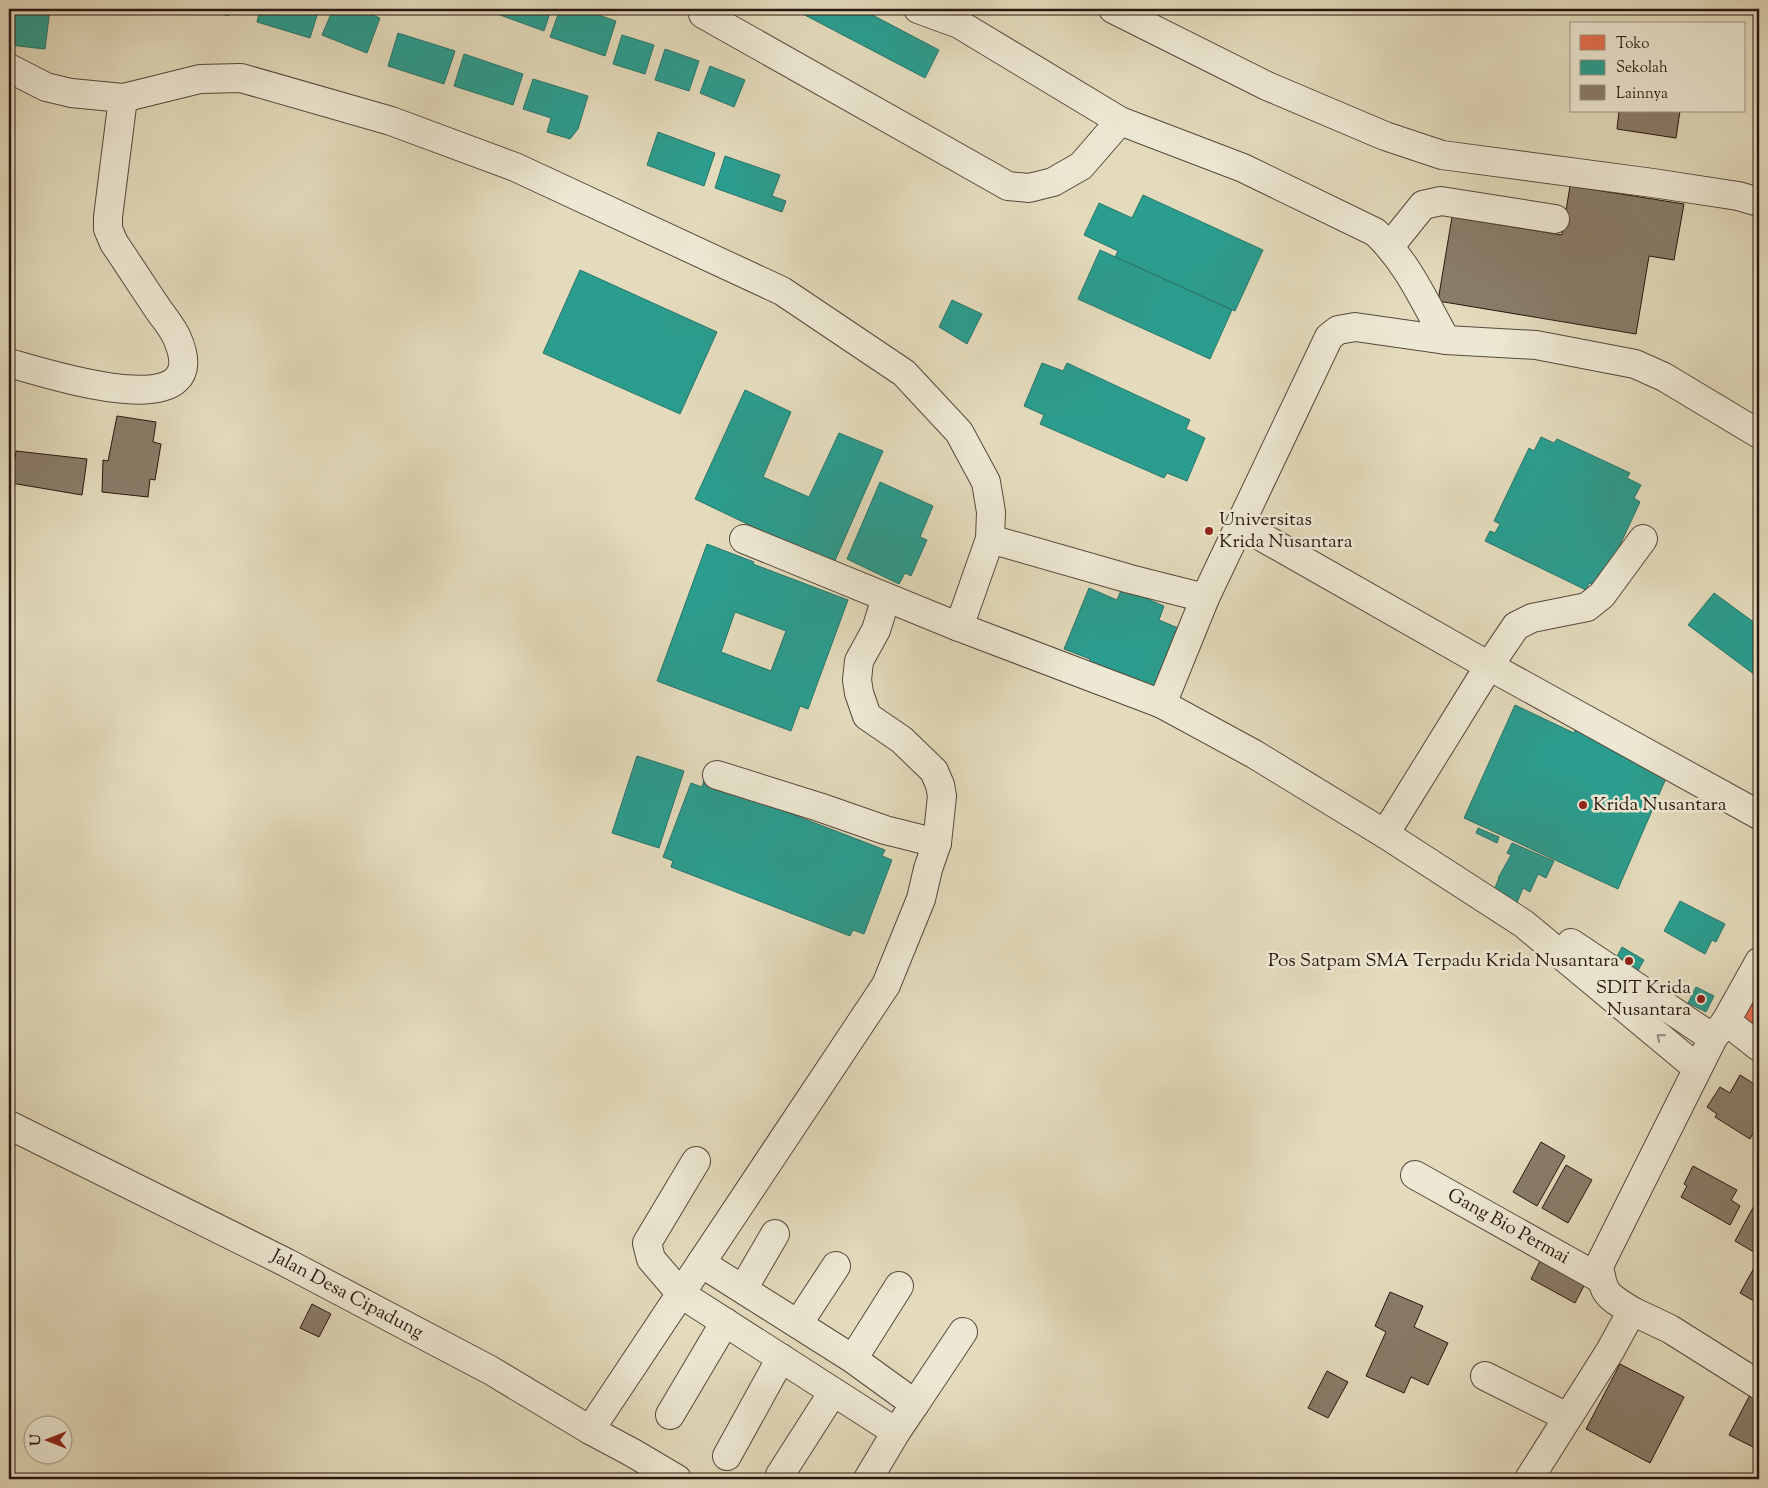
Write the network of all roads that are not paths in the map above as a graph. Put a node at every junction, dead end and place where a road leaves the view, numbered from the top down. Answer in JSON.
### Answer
{"nodes":[{"id":1,"x":918,"y":9,"type":"edge"},
{"id":2,"x":1113,"y":9,"type":"edge"},
{"id":3,"x":704,"y":14,"type":"dead end"},
{"id":4,"x":9,"y":68,"type":"edge"},
{"id":5,"x":123,"y":98,"type":"junction"},
{"id":6,"x":1120,"y":121,"type":"junction"},
{"id":7,"x":1759,"y":202,"type":"edge"},
{"id":8,"x":1555,"y":219,"type":"dead end"},
{"id":9,"x":1390,"y":246,"type":"junction"},
{"id":10,"x":1446,"y":340,"type":"junction"},
{"id":11,"x":9,"y":363,"type":"edge"},
{"id":12,"x":1759,"y":434,"type":"edge"},
{"id":13,"x":1241,"y":525,"type":"junction"},
{"id":14,"x":1643,"y":538,"type":"dead end"},
{"id":15,"x":744,"y":539,"type":"dead end"},
{"id":16,"x":990,"y":539,"type":"junction"},
{"id":17,"x":886,"y":598,"type":"junction"},
{"id":18,"x":1206,"y":598,"type":"junction"},
{"id":19,"x":959,"y":627,"type":"junction"},
{"id":20,"x":1489,"y":666,"type":"junction"},
{"id":21,"x":1162,"y":704,"type":"junction"},
{"id":22,"x":717,"y":775,"type":"dead end"},
{"id":23,"x":1759,"y":815,"type":"edge"},
{"id":24,"x":1385,"y":834,"type":"junction"},
{"id":25,"x":937,"y":843,"type":"junction"},
{"id":26,"x":1524,"y":924,"type":"junction"},
{"id":27,"x":1759,"y":962,"type":"edge"},
{"id":28,"x":1719,"y":1030,"type":"junction"},
{"id":29,"x":1759,"y":1047,"type":"edge"},
{"id":30,"x":1698,"y":1068,"type":"junction"},
{"id":31,"x":9,"y":1125,"type":"edge"},
{"id":32,"x":696,"y":1161,"type":"dead end"},
{"id":33,"x":1415,"y":1175,"type":"dead end"},
{"id":34,"x":775,"y":1234,"type":"dead end"},
{"id":35,"x":701,"y":1262,"type":"junction"},
{"id":36,"x":836,"y":1266,"type":"dead end"},
{"id":37,"x":1601,"y":1279,"type":"junction"},
{"id":38,"x":899,"y":1286,"type":"dead end"},
{"id":39,"x":744,"y":1289,"type":"junction"},
{"id":40,"x":681,"y":1294,"type":"junction"},
{"id":41,"x":1632,"y":1311,"type":"junction"},
{"id":42,"x":725,"y":1322,"type":"junction"},
{"id":43,"x":798,"y":1324,"type":"junction"},
{"id":44,"x":962,"y":1332,"type":"dead end"},
{"id":45,"x":781,"y":1358,"type":"junction"},
{"id":46,"x":852,"y":1358,"type":"junction"},
{"id":47,"x":1485,"y":1376,"type":"dead end"},
{"id":48,"x":1759,"y":1385,"type":"edge"},
{"id":49,"x":833,"y":1392,"type":"junction"},
{"id":50,"x":915,"y":1404,"type":"junction"},
{"id":51,"x":670,"y":1415,"type":"dead end"},
{"id":52,"x":1567,"y":1417,"type":"junction"},
{"id":53,"x":590,"y":1430,"type":"junction"},
{"id":54,"x":896,"y":1432,"type":"junction"},
{"id":55,"x":726,"y":1456,"type":"dead end"},
{"id":56,"x":780,"y":1475,"type":"dead end"},
{"id":57,"x":676,"y":1479,"type":"edge"},
{"id":58,"x":868,"y":1479,"type":"edge"},
{"id":59,"x":1529,"y":1479,"type":"edge"}],
"edges":[{"from":1,"to":6,"type":"street"},
{"from":2,"to":7,"type":"street"},
{"from":3,"to":6,"type":"street"},
{"from":4,"to":5,"type":"street"},
{"from":5,"to":11,"type":"street"},
{"from":5,"to":16,"type":"street"},
{"from":6,"to":9,"type":"street"},
{"from":8,"to":9,"type":"street"},
{"from":9,"to":10,"type":"street"},
{"from":10,"to":12,"type":"street"},
{"from":10,"to":13,"type":"street"},
{"from":13,"to":18,"type":"street"},
{"from":13,"to":20,"type":"street"},
{"from":14,"to":20,"type":"street"},
{"from":15,"to":17,"type":"street"},
{"from":16,"to":18,"type":"street"},
{"from":16,"to":19,"type":"street"},
{"from":17,"to":19,"type":"street"},
{"from":17,"to":25,"type":"street"},
{"from":18,"to":21,"type":"street"},
{"from":19,"to":21,"type":"street"},
{"from":20,"to":23,"type":"street"},
{"from":20,"to":24,"type":"street"},
{"from":21,"to":24,"type":"street"},
{"from":22,"to":25,"type":"street"},
{"from":24,"to":26,"type":"street"},
{"from":25,"to":35,"type":"street"},
{"from":26,"to":28,"type":"street"},
{"from":30,"to":26,"type":"street","one_way":true},
{"from":27,"to":28,"type":"street"},
{"from":28,"to":29,"type":"street"},
{"from":28,"to":30,"type":"street"},
{"from":30,"to":37,"type":"street"},
{"from":31,"to":53,"type":"street","name":"Jalan Desa Cipadung"},
{"from":32,"to":40,"type":"street"},
{"from":33,"to":37,"type":"street","name":"Gang Bio Permai"},
{"from":34,"to":39,"type":"street"},
{"from":35,"to":39,"type":"street"},
{"from":35,"to":40,"type":"street"},
{"from":36,"to":43,"type":"street"},
{"from":37,"to":41,"type":"street"},
{"from":38,"to":46,"type":"street"},
{"from":39,"to":43,"type":"street"},
{"from":40,"to":42,"type":"street"},
{"from":40,"to":53,"type":"street"},
{"from":41,"to":48,"type":"street"},
{"from":41,"to":52,"type":"street"},
{"from":42,"to":45,"type":"street"},
{"from":42,"to":51,"type":"street"},
{"from":43,"to":46,"type":"street"},
{"from":44,"to":50,"type":"street"},
{"from":45,"to":49,"type":"street"},
{"from":45,"to":55,"type":"street"},
{"from":46,"to":50,"type":"street"},
{"from":47,"to":52,"type":"street"},
{"from":49,"to":54,"type":"street"},
{"from":49,"to":56,"type":"street"},
{"from":50,"to":54,"type":"street"},
{"from":52,"to":59,"type":"street"},
{"from":53,"to":57,"type":"street","name":"Jalan Desa Cipadung"},
{"from":54,"to":58,"type":"street"}]}
